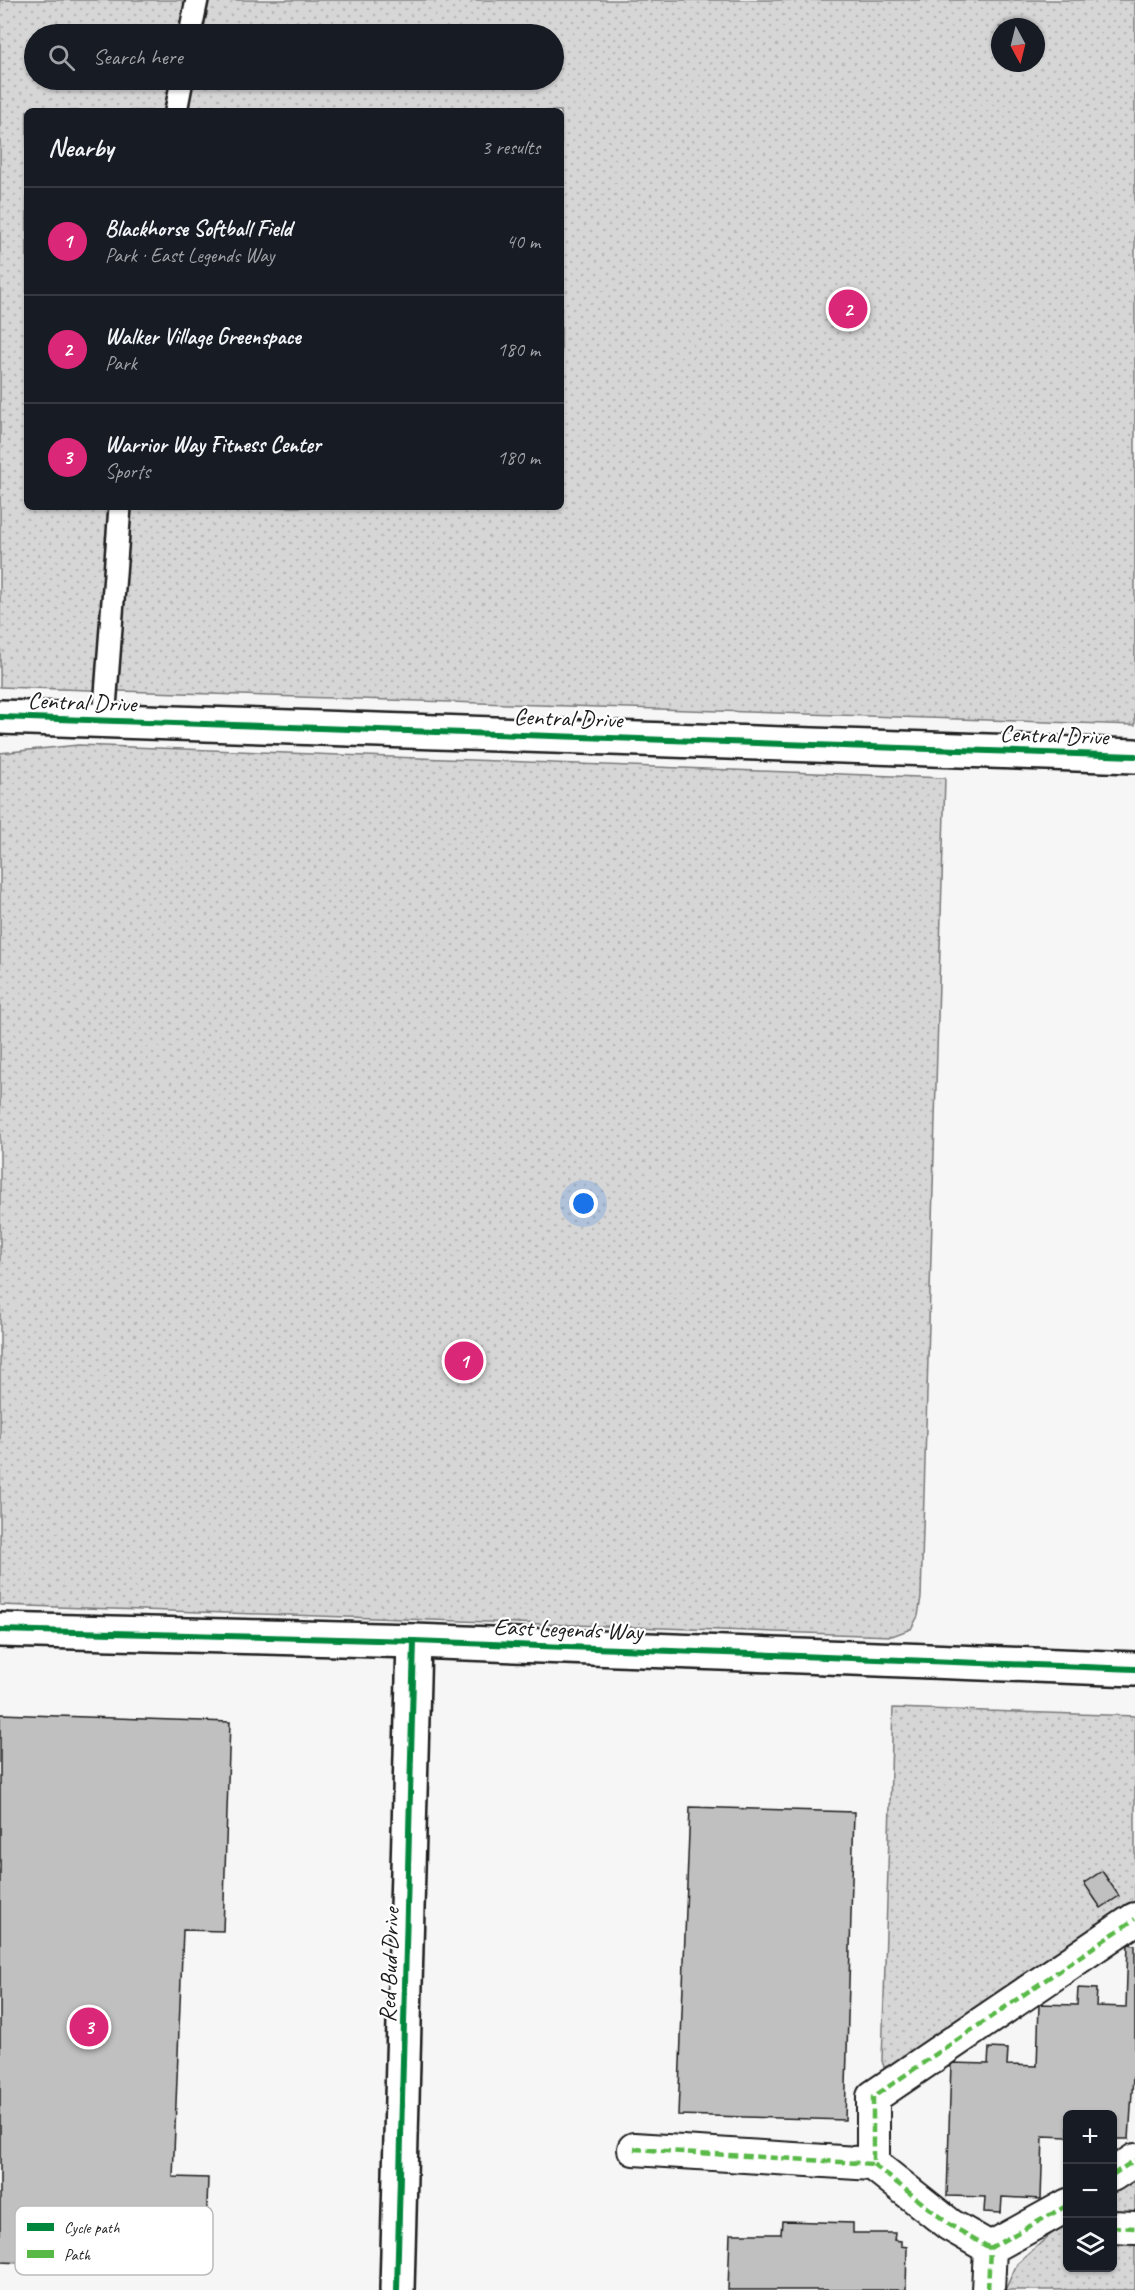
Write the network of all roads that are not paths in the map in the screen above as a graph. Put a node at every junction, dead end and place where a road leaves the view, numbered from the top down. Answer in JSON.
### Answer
{"nodes":[{"id":1,"x":196,"y":0,"type":"edge"},
{"id":2,"x":192,"y":24,"type":"edge"},
{"id":3,"x":180,"y":90,"type":"edge"},
{"id":4,"x":177,"y":108,"type":"edge"},
{"id":5,"x":120,"y":510,"type":"edge"},
{"id":6,"x":0,"y":717,"type":"edge"},
{"id":7,"x":104,"y":721,"type":"junction"},
{"id":8,"x":1135,"y":756,"type":"edge"},
{"id":9,"x":0,"y":1630,"type":"edge"},
{"id":10,"x":414,"y":1641,"type":"junction"},
{"id":11,"x":1135,"y":1669,"type":"edge"},
{"id":12,"x":1135,"y":1919,"type":"edge"},
{"id":13,"x":634,"y":2149,"type":"dead end"},
{"id":14,"x":1135,"y":2160,"type":"edge"},
{"id":15,"x":873,"y":2164,"type":"junction"},
{"id":16,"x":1117,"y":2172,"type":"edge"},
{"id":17,"x":1063,"y":2212,"type":"edge"},
{"id":18,"x":1117,"y":2228,"type":"edge"},
{"id":19,"x":1135,"y":2228,"type":"edge"},
{"id":20,"x":990,"y":2248,"type":"junction"},
{"id":21,"x":397,"y":2290,"type":"edge"},
{"id":22,"x":988,"y":2290,"type":"edge"}],
"edges":[{"from":1,"to":2,"type":"lane"},
{"from":3,"to":4,"type":"lane"},
{"from":5,"to":7,"type":"lane"},
{"from":6,"to":7,"type":"street","name":"Central Drive"},
{"from":7,"to":8,"type":"street","name":"Central Drive"},
{"from":9,"to":10,"type":"street","name":"East Legends Way"},
{"from":10,"to":11,"type":"street","name":"East Legends Way"},
{"from":10,"to":21,"type":"street","name":"Red Bud Drive"},
{"from":12,"to":15,"type":"street"},
{"from":13,"to":15,"type":"street"},
{"from":14,"to":16,"type":"street"},
{"from":15,"to":20,"type":"street"},
{"from":17,"to":20,"type":"street"},
{"from":18,"to":19,"type":"street"},
{"from":20,"to":22,"type":"street"}]}
